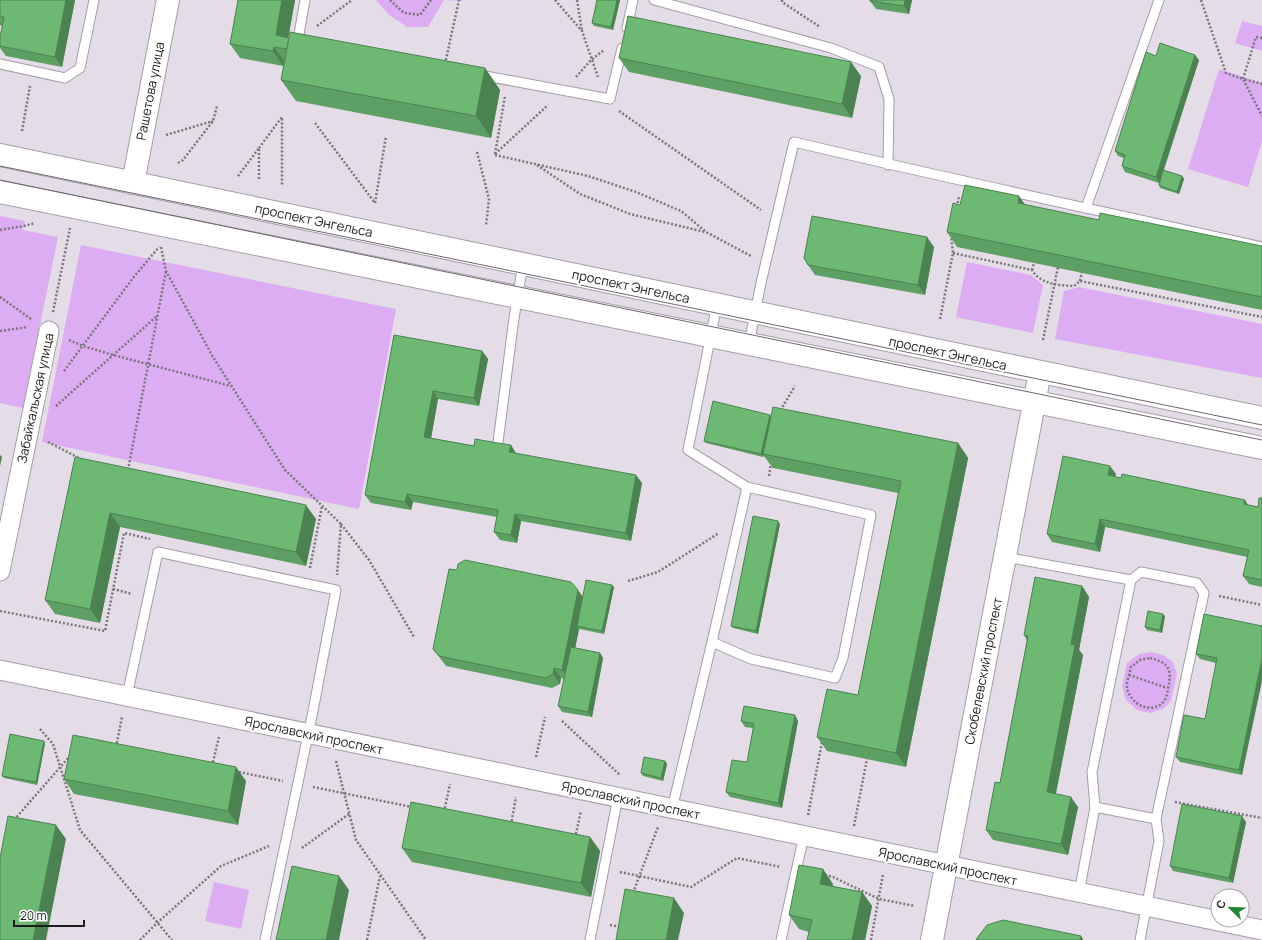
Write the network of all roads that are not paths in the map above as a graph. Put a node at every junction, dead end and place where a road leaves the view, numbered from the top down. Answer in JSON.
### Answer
{"nodes":[{"id":1,"x":94,"y":0,"type":"edge"},
{"id":2,"x":168,"y":0,"type":"edge"},
{"id":3,"x":305,"y":0,"type":"edge"},
{"id":4,"x":633,"y":0,"type":"edge"},
{"id":5,"x":654,"y":0,"type":"edge"},
{"id":6,"x":1159,"y":0,"type":"edge"},
{"id":7,"x":314,"y":43,"type":"edge"},
{"id":8,"x":0,"y":64,"type":"edge"},
{"id":9,"x":444,"y":68,"type":"edge"},
{"id":10,"x":0,"y":155,"type":"edge"},
{"id":11,"x":888,"y":165,"type":"junction"},
{"id":12,"x":133,"y":183,"type":"junction"},
{"id":13,"x":0,"y":192,"type":"edge"},
{"id":14,"x":1086,"y":208,"type":"junction"},
{"id":15,"x":126,"y":217,"type":"junction"},
{"id":16,"x":1262,"y":246,"type":"edge"},
{"id":17,"x":523,"y":264,"type":"junction"},
{"id":18,"x":518,"y":297,"type":"junction"},
{"id":19,"x":717,"y":304,"type":"junction"},
{"id":20,"x":755,"y":312,"type":"junction"},
{"id":21,"x":44,"y":328,"type":"road end"},
{"id":22,"x":711,"y":336,"type":"junction"},
{"id":23,"x":749,"y":344,"type":"junction"},
{"id":24,"x":1040,"y":372,"type":"junction"},
{"id":25,"x":1034,"y":402,"type":"junction"},
{"id":26,"x":1262,"y":418,"type":"edge"},
{"id":27,"x":1262,"y":448,"type":"edge"},
{"id":28,"x":497,"y":450,"type":"edge"},
{"id":29,"x":747,"y":488,"type":"junction"},
{"id":30,"x":1004,"y":557,"type":"junction"},
{"id":31,"x":0,"y":571,"type":"edge"},
{"id":32,"x":1131,"y":580,"type":"junction"},
{"id":33,"x":712,"y":642,"type":"junction"},
{"id":34,"x":0,"y":670,"type":"edge"},
{"id":35,"x":127,"y":696,"type":"junction"},
{"id":36,"x":308,"y":733,"type":"junction"},
{"id":37,"x":618,"y":797,"type":"junction"},
{"id":38,"x":1095,"y":807,"type":"junction"},
{"id":39,"x":666,"y":815,"type":"junction"},
{"id":40,"x":1156,"y":819,"type":"junction"},
{"id":41,"x":804,"y":836,"type":"junction"},
{"id":42,"x":946,"y":865,"type":"junction"},
{"id":43,"x":1079,"y":893,"type":"junction"},
{"id":44,"x":1147,"y":907,"type":"junction"},
{"id":45,"x":1261,"y":932,"type":"edge"},
{"id":46,"x":265,"y":940,"type":"edge"},
{"id":47,"x":590,"y":940,"type":"edge"},
{"id":48,"x":781,"y":940,"type":"edge"},
{"id":49,"x":932,"y":940,"type":"edge"},
{"id":50,"x":1140,"y":940,"type":"edge"}],
"edges":[{"from":1,"to":8,"type":"lane"},
{"from":2,"to":12,"type":"main road","name":"Рашетова улица"},
{"from":3,"to":7,"type":"lane"},
{"from":4,"to":9,"type":"lane"},
{"from":5,"to":11,"type":"lane"},
{"from":6,"to":14,"type":"lane"},
{"from":10,"to":12,"type":"main road","name":"проспект Энгельса"},
{"from":11,"to":14,"type":"lane"},
{"from":11,"to":20,"type":"lane"},
{"from":12,"to":15,"type":"main road","name":"Рашетова улица"},
{"from":12,"to":17,"type":"main road","name":"проспект Энгельса"},
{"from":13,"to":15,"type":"main road"},
{"from":14,"to":16,"type":"lane"},
{"from":15,"to":18,"type":"main road"},
{"from":17,"to":18,"type":"lane"},
{"from":17,"to":19,"type":"main road","name":"проспект Энгельса"},
{"from":18,"to":22,"type":"main road"},
{"from":18,"to":28,"type":"lane"},
{"from":19,"to":20,"type":"main road","name":"проспект Энгельса"},
{"from":19,"to":22,"type":"lane"},
{"from":20,"to":23,"type":"lane"},
{"from":20,"to":24,"type":"main road","name":"проспект Энгельса"},
{"from":21,"to":31,"type":"street","name":"Забайкальская улица"},
{"from":22,"to":23,"type":"main road"},
{"from":22,"to":29,"type":"lane"},
{"from":23,"to":25,"type":"main road"},
{"from":24,"to":25,"type":"main road","name":"Скобелевский проспект"},
{"from":24,"to":26,"type":"main road","name":"проспект Энгельса"},
{"from":25,"to":27,"type":"main road"},
{"from":25,"to":30,"type":"main road","name":"Скобелевский проспект"},
{"from":29,"to":33,"type":"lane"},
{"from":29,"to":33,"type":"lane"},
{"from":30,"to":32,"type":"lane"},
{"from":30,"to":42,"type":"main road","name":"Скобелевский проспект"},
{"from":32,"to":38,"type":"lane"},
{"from":32,"to":40,"type":"lane"},
{"from":33,"to":39,"type":"lane"},
{"from":34,"to":35,"type":"street","name":"Ярославский проспект"},
{"from":35,"to":36,"type":"street","name":"Ярославский проспект"},
{"from":35,"to":36,"type":"lane"},
{"from":36,"to":37,"type":"street","name":"Ярославский проспект"},
{"from":36,"to":46,"type":"lane"},
{"from":37,"to":39,"type":"street","name":"Ярославский проспект"},
{"from":37,"to":47,"type":"lane"},
{"from":38,"to":40,"type":"lane"},
{"from":38,"to":43,"type":"lane"},
{"from":39,"to":41,"type":"street","name":"Ярославский проспект"},
{"from":40,"to":44,"type":"lane"},
{"from":41,"to":42,"type":"street","name":"Ярославский проспект"},
{"from":41,"to":48,"type":"lane"},
{"from":42,"to":43,"type":"street","name":"Ярославский проспект"},
{"from":42,"to":49,"type":"main road","name":"Скобелевский проспект"},
{"from":43,"to":44,"type":"street","name":"Ярославский проспект"},
{"from":44,"to":45,"type":"street","name":"Ярославский проспект"},
{"from":44,"to":50,"type":"lane"}]}
